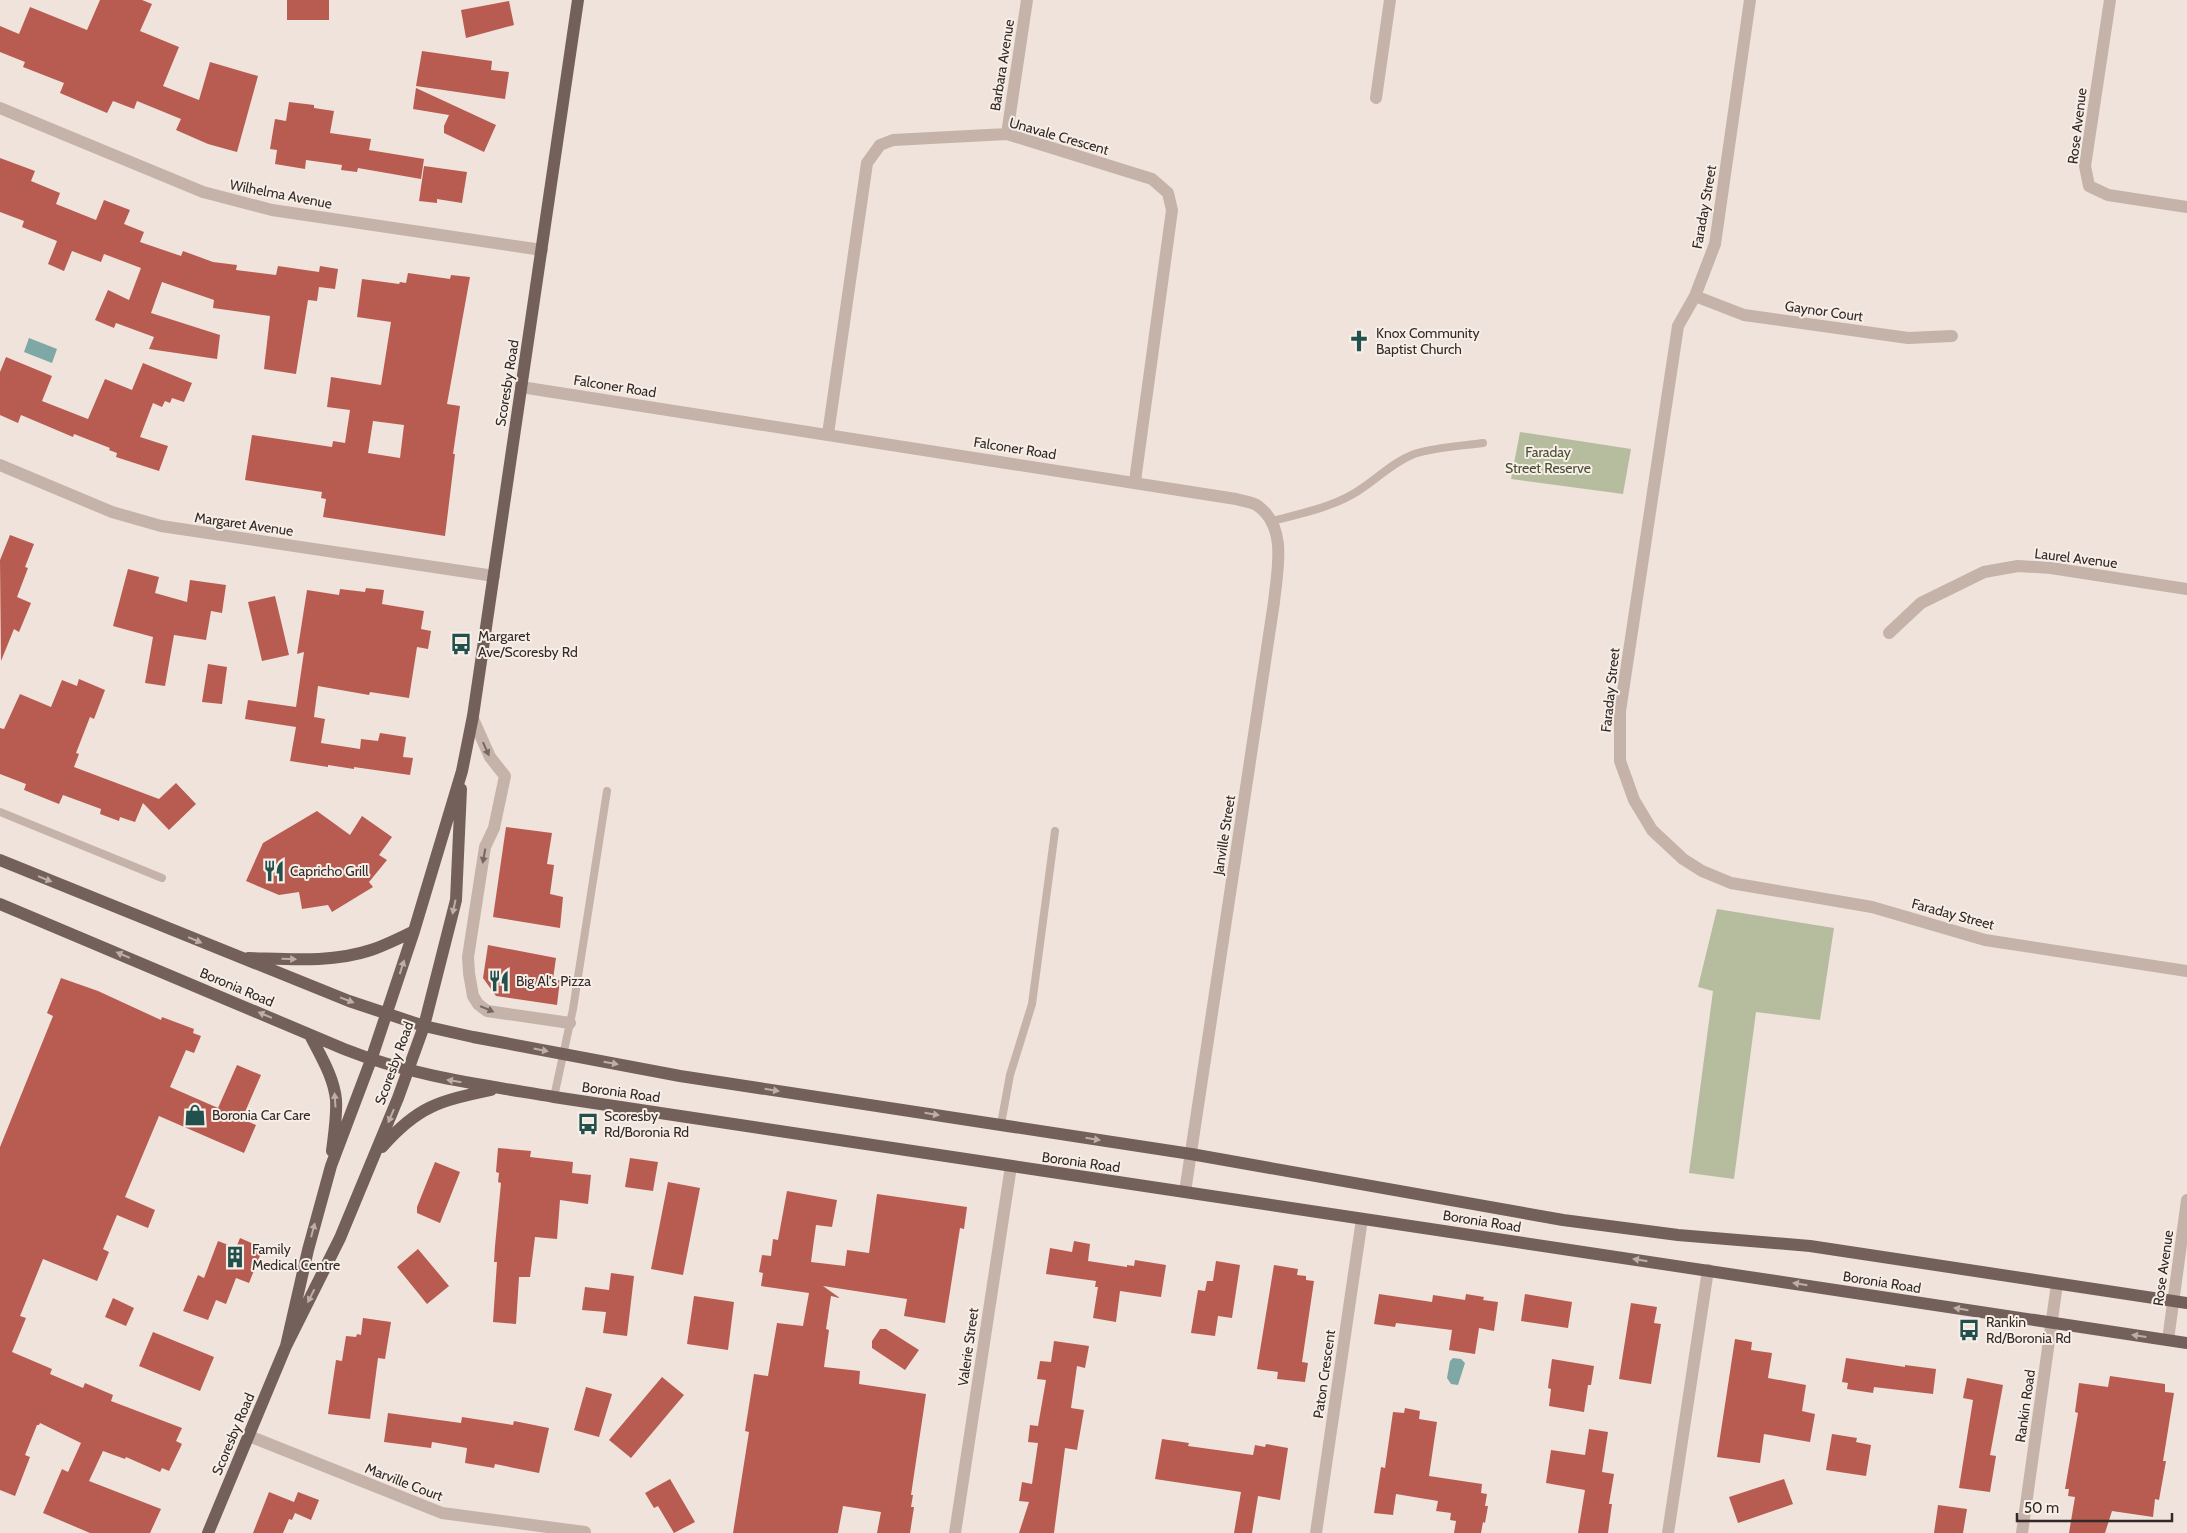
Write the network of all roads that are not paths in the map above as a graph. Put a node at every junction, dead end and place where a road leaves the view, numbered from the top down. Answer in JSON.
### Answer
{"nodes":[{"id":1,"x":578,"y":0,"type":"edge"},
{"id":2,"x":1027,"y":0,"type":"edge"},
{"id":3,"x":1390,"y":0,"type":"edge"},
{"id":4,"x":1750,"y":0,"type":"edge"},
{"id":5,"x":2110,"y":0,"type":"edge"},
{"id":6,"x":1376,"y":98,"type":"dead end"},
{"id":7,"x":0,"y":108,"type":"edge"},
{"id":8,"x":1007,"y":134,"type":"junction"},
{"id":9,"x":2187,"y":207,"type":"edge"},
{"id":10,"x":542,"y":250,"type":"junction"},
{"id":11,"x":1695,"y":296,"type":"junction"},
{"id":12,"x":1952,"y":336,"type":"dead end"},
{"id":13,"x":521,"y":387,"type":"junction"},
{"id":14,"x":828,"y":434,"type":"junction"},
{"id":15,"x":1483,"y":443,"type":"dead end"},
{"id":16,"x":0,"y":465,"type":"edge"},
{"id":17,"x":1135,"y":481,"type":"junction"},
{"id":18,"x":1272,"y":520,"type":"junction"},
{"id":19,"x":494,"y":576,"type":"junction"},
{"id":20,"x":2187,"y":589,"type":"edge"},
{"id":21,"x":1889,"y":633,"type":"dead end"},
{"id":22,"x":473,"y":719,"type":"junction"},
{"id":23,"x":462,"y":771,"type":"junction"},
{"id":24,"x":607,"y":791,"type":"dead end"},
{"id":25,"x":0,"y":812,"type":"edge"},
{"id":26,"x":1056,"y":831,"type":"dead end"},
{"id":27,"x":0,"y":860,"type":"edge"},
{"id":28,"x":162,"y":878,"type":"dead end"},
{"id":29,"x":0,"y":904,"type":"edge"},
{"id":30,"x":414,"y":931,"type":"junction"},
{"id":31,"x":240,"y":958,"type":"junction"},
{"id":32,"x":2187,"y":971,"type":"edge"},
{"id":33,"x":387,"y":1014,"type":"junction"},
{"id":34,"x":570,"y":1023,"type":"junction"},
{"id":35,"x":424,"y":1026,"type":"junction"},
{"id":36,"x":310,"y":1035,"type":"junction"},
{"id":37,"x":563,"y":1054,"type":"junction"},
{"id":38,"x":371,"y":1060,"type":"junction"},
{"id":39,"x":409,"y":1070,"type":"junction"},
{"id":40,"x":498,"y":1088,"type":"junction"},
{"id":41,"x":554,"y":1097,"type":"junction"},
{"id":42,"x":1001,"y":1124,"type":"junction"},
{"id":43,"x":1191,"y":1154,"type":"junction"},
{"id":44,"x":374,"y":1155,"type":"junction"},
{"id":45,"x":331,"y":1166,"type":"junction"},
{"id":46,"x":1011,"y":1166,"type":"junction"},
{"id":47,"x":1185,"y":1192,"type":"junction"},
{"id":48,"x":2187,"y":1200,"type":"edge"},
{"id":49,"x":1362,"y":1218,"type":"junction"},
{"id":50,"x":1708,"y":1270,"type":"junction"},
{"id":51,"x":2057,"y":1284,"type":"junction"},
{"id":52,"x":2173,"y":1301,"type":"junction"},
{"id":53,"x":2187,"y":1303,"type":"edge"},
{"id":54,"x":2052,"y":1323,"type":"junction"},
{"id":55,"x":2168,"y":1340,"type":"junction"},
{"id":56,"x":2187,"y":1343,"type":"edge"},
{"id":57,"x":286,"y":1346,"type":"junction"},
{"id":58,"x":248,"y":1436,"type":"junction"},
{"id":59,"x":585,"y":1532,"type":"edge"},
{"id":60,"x":208,"y":1533,"type":"edge"},
{"id":61,"x":955,"y":1533,"type":"edge"},
{"id":62,"x":1316,"y":1533,"type":"edge"},
{"id":63,"x":1668,"y":1533,"type":"edge"},
{"id":64,"x":2022,"y":1533,"type":"edge"}],
"edges":[{"from":1,"to":10,"type":"main road","name":"Scoresby Road"},
{"from":2,"to":8,"type":"street","name":"Barbara Avenue"},
{"from":3,"to":6,"type":"street"},
{"from":4,"to":11,"type":"street","name":"Faraday Street"},
{"from":5,"to":9,"type":"street","name":"Rose Avenue"},
{"from":7,"to":10,"type":"street","name":"Wilhelma Avenue"},
{"from":8,"to":14,"type":"street","name":"Unavale Crescent"},
{"from":8,"to":17,"type":"street","name":"Unavale Crescent"},
{"from":10,"to":13,"type":"main road","name":"Scoresby Road"},
{"from":11,"to":12,"type":"street","name":"Gaynor Court"},
{"from":11,"to":32,"type":"street","name":"Faraday Street"},
{"from":13,"to":14,"type":"street","name":"Falconer Road"},
{"from":13,"to":19,"type":"main road","name":"Scoresby Road"},
{"from":14,"to":17,"type":"street","name":"Falconer Road"},
{"from":15,"to":18,"type":"lane"},
{"from":16,"to":19,"type":"street","name":"Margaret Avenue"},
{"from":17,"to":18,"type":"street","name":"Falconer Road"},
{"from":18,"to":43,"type":"street","name":"Janville Street"},
{"from":19,"to":22,"type":"main road","name":"Scoresby Road"},
{"from":20,"to":21,"type":"street","name":"Laurel Avenue"},
{"from":22,"to":23,"type":"main road","name":"Scoresby Road"},
{"from":22,"to":34,"type":"street","one_way":true},
{"from":23,"to":30,"type":"main road","name":"Scoresby Road"},
{"from":23,"to":35,"type":"main road","name":"Scoresby Road","one_way":true},
{"from":24,"to":34,"type":"lane"},
{"from":25,"to":28,"type":"lane"},
{"from":26,"to":42,"type":"lane"},
{"from":27,"to":31,"type":"main road","name":"Boronia Road","one_way":true},
{"from":36,"to":29,"type":"main road","name":"Boronia Road","one_way":true},
{"from":31,"to":30,"type":"main road","one_way":true},
{"from":33,"to":30,"type":"main road","name":"Scoresby Road","one_way":true},
{"from":31,"to":33,"type":"main road","name":"Boronia Road","one_way":true},
{"from":33,"to":35,"type":"main road","name":"Boronia Road"},
{"from":33,"to":38,"type":"main road","name":"Scoresby Road"},
{"from":34,"to":37,"type":"lane"},
{"from":35,"to":37,"type":"main road","name":"Boronia Road","one_way":true},
{"from":35,"to":39,"type":"main road","name":"Scoresby Road"},
{"from":36,"to":38,"type":"main road","name":"Boronia Road"},
{"from":45,"to":36,"type":"main road","one_way":true},
{"from":37,"to":41,"type":"lane"},
{"from":37,"to":42,"type":"main road","name":"Boronia Road","one_way":true},
{"from":38,"to":39,"type":"main road","name":"Boronia Road"},
{"from":38,"to":45,"type":"main road","name":"Scoresby Road"},
{"from":40,"to":39,"type":"main road","name":"Boronia Road","one_way":true},
{"from":39,"to":44,"type":"main road","name":"Scoresby Road","one_way":true},
{"from":40,"to":41,"type":"main road","name":"Boronia Road"},
{"from":40,"to":44,"type":"main road"},
{"from":41,"to":46,"type":"main road","name":"Boronia Road"},
{"from":42,"to":43,"type":"main road","name":"Boronia Road","one_way":true},
{"from":43,"to":47,"type":"street","name":"Janville Street"},
{"from":43,"to":51,"type":"main road","name":"Boronia Road"},
{"from":44,"to":57,"type":"main road","name":"Scoresby Road","one_way":true},
{"from":57,"to":45,"type":"main road","name":"Scoresby Road","one_way":true},
{"from":46,"to":47,"type":"main road","name":"Boronia Road"},
{"from":46,"to":61,"type":"street","name":"Valerie Street"},
{"from":47,"to":49,"type":"main road","name":"Boronia Road"},
{"from":48,"to":52,"type":"street","name":"Rose Avenue"},
{"from":50,"to":49,"type":"main road","name":"Boronia Road","one_way":true},
{"from":49,"to":62,"type":"street","name":"Paton Crescent"},
{"from":54,"to":50,"type":"main road","name":"Boronia Road","one_way":true},
{"from":50,"to":63,"type":"street"},
{"from":51,"to":52,"type":"main road","name":"Boronia Road"},
{"from":51,"to":54,"type":"street","name":"Rankin Road"},
{"from":52,"to":53,"type":"main road","name":"Boronia Road"},
{"from":52,"to":55,"type":"street","name":"Rose Avenue"},
{"from":55,"to":54,"type":"main road","name":"Boronia Road","one_way":true},
{"from":54,"to":64,"type":"street","name":"Rankin Road"},
{"from":55,"to":56,"type":"main road","name":"Boronia Road"},
{"from":57,"to":58,"type":"main road","name":"Scoresby Road"},
{"from":58,"to":59,"type":"street","name":"Marville Court"},
{"from":58,"to":60,"type":"main road","name":"Scoresby Road"}]}
